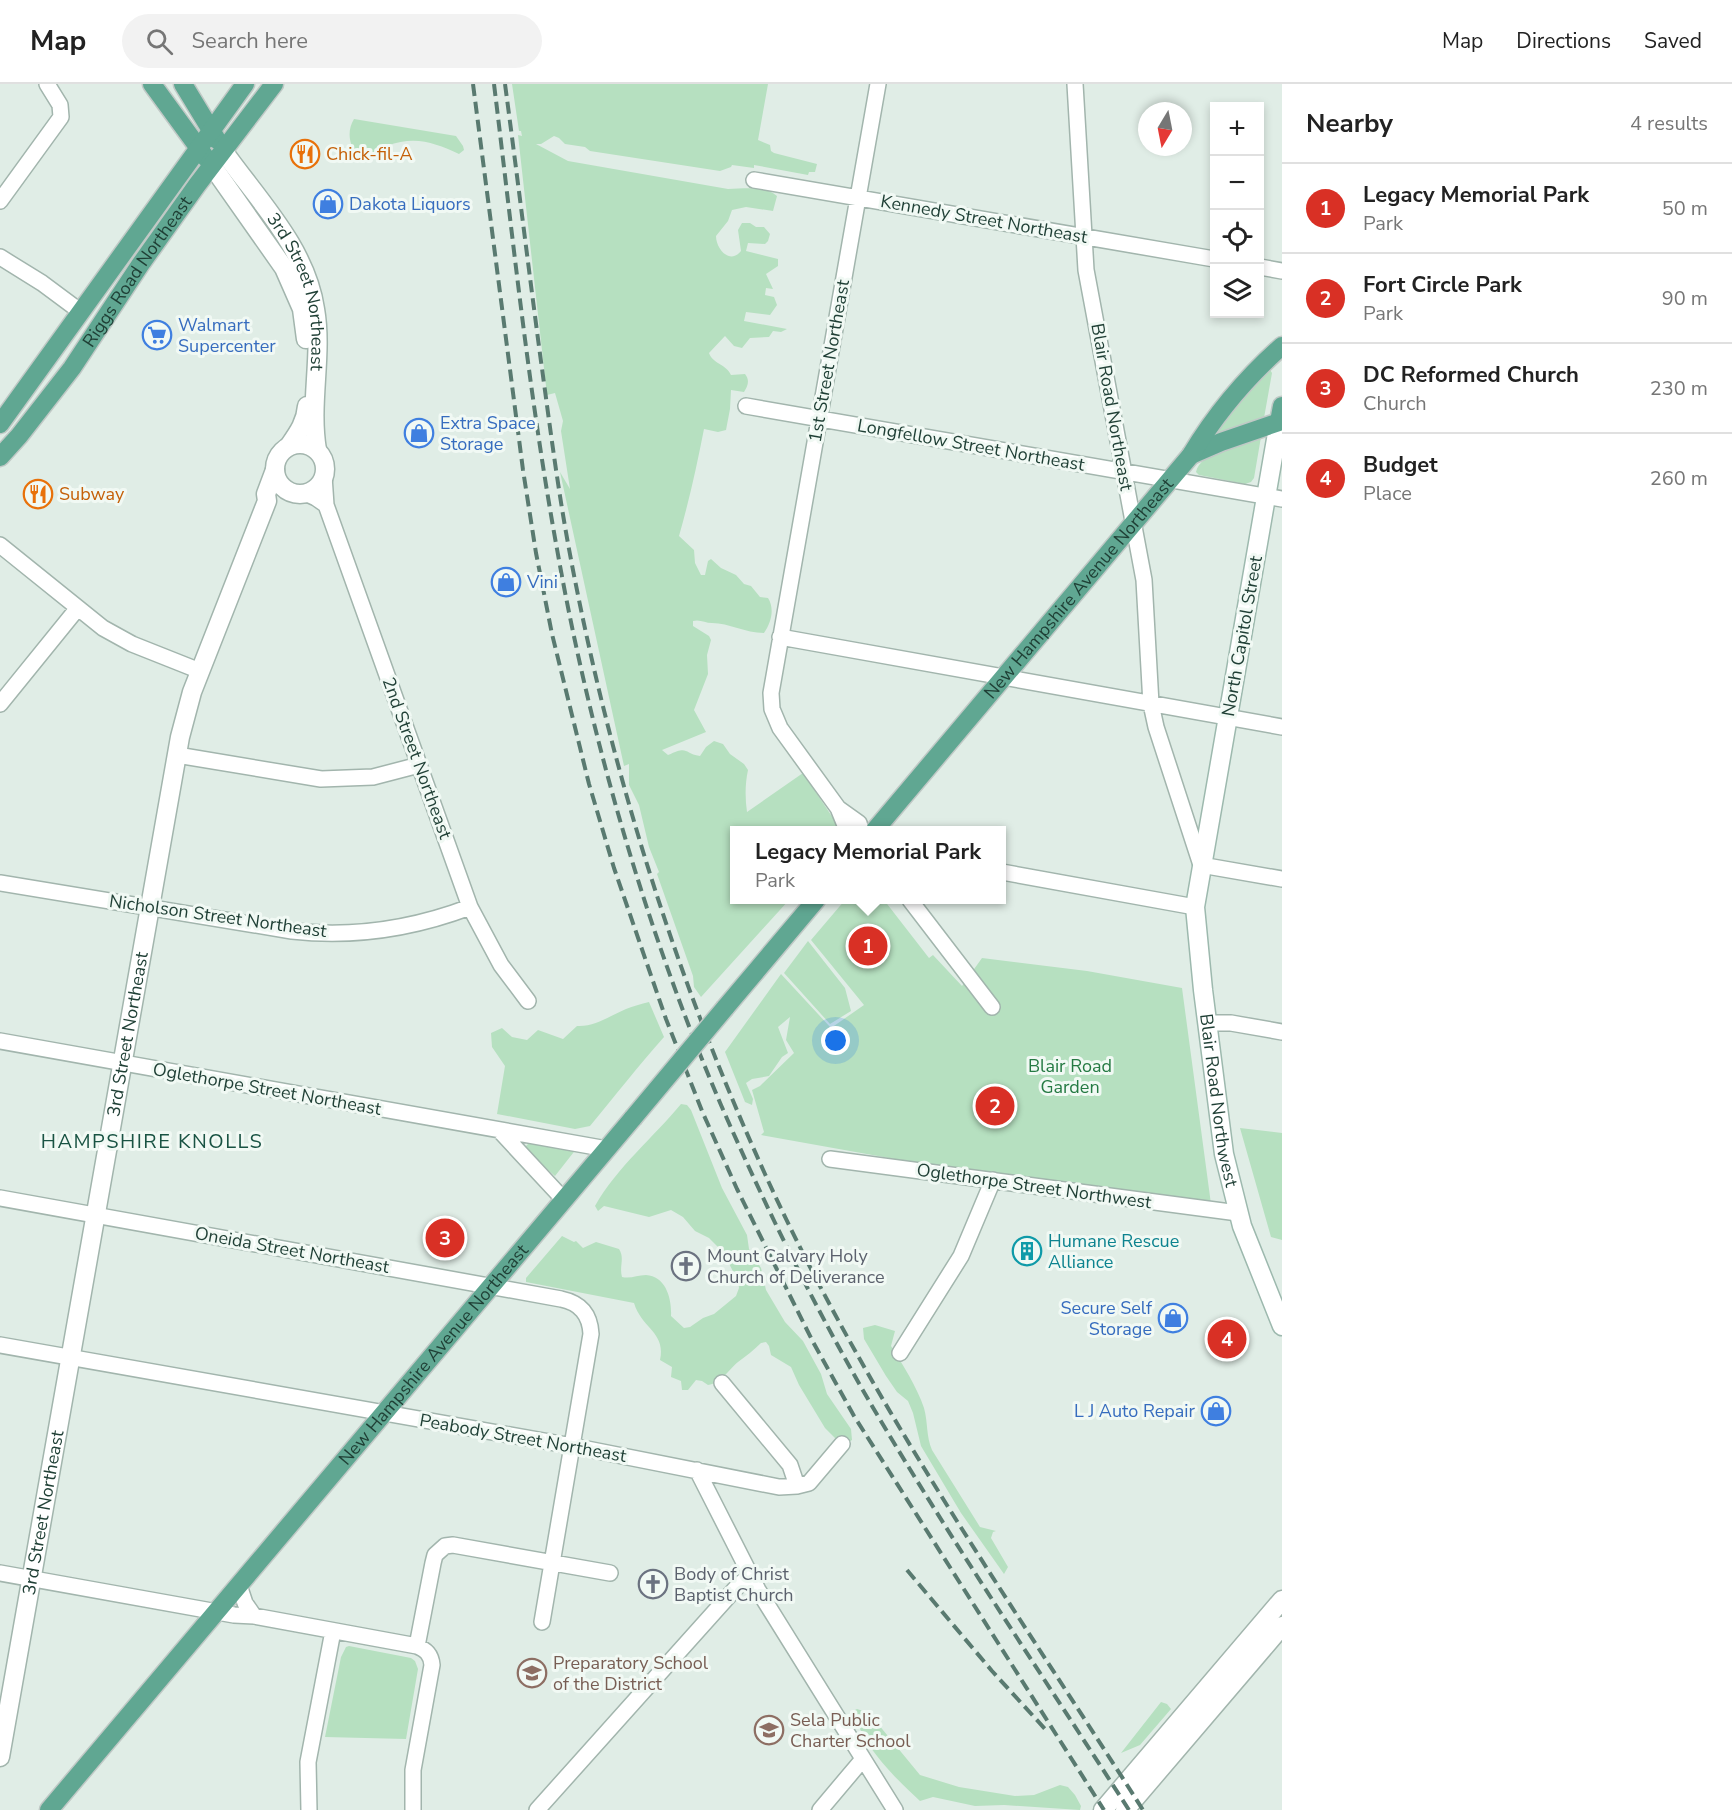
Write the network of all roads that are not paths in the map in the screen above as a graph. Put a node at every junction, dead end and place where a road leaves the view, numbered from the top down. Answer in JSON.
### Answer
{"nodes":[{"id":1,"x":47,"y":84,"type":"edge"},
{"id":2,"x":152,"y":84,"type":"edge"},
{"id":3,"x":183,"y":84,"type":"edge"},
{"id":4,"x":245,"y":84,"type":"edge"},
{"id":5,"x":274,"y":84,"type":"edge"},
{"id":6,"x":878,"y":84,"type":"edge"},
{"id":7,"x":1076,"y":84,"type":"edge"},
{"id":8,"x":212,"y":131,"type":"junction"},
{"id":9,"x":199,"y":150,"type":"junction"},
{"id":10,"x":218,"y":160,"type":"junction"},
{"id":11,"x":754,"y":180,"type":"dead end"},
{"id":12,"x":858,"y":197,"type":"junction"},
{"id":13,"x":0,"y":201,"type":"edge"},
{"id":14,"x":1084,"y":237,"type":"junction"},
{"id":15,"x":0,"y":257,"type":"edge"},
{"id":16,"x":1210,"y":259,"type":"edge"},
{"id":17,"x":1264,"y":268,"type":"edge"},
{"id":18,"x":1282,"y":271,"type":"edge"},
{"id":19,"x":81,"y":312,"type":"junction"},
{"id":20,"x":1282,"y":346,"type":"edge"},
{"id":21,"x":746,"y":406,"type":"dead end"},
{"id":22,"x":1281,"y":414,"type":"edge"},
{"id":23,"x":818,"y":418,"type":"junction"},
{"id":24,"x":0,"y":424,"type":"edge"},
{"id":25,"x":289,"y":446,"type":"junction"},
{"id":26,"x":317,"y":450,"type":"junction"},
{"id":27,"x":1191,"y":455,"type":"junction"},
{"id":28,"x":0,"y":457,"type":"edge"},
{"id":29,"x":275,"y":470,"type":"junction"},
{"id":30,"x":1124,"y":472,"type":"junction"},
{"id":31,"x":324,"y":476,"type":"junction"},
{"id":32,"x":1169,"y":480,"type":"junction"},
{"id":33,"x":298,"y":493,"type":"junction"},
{"id":34,"x":1274,"y":498,"type":"edge"},
{"id":35,"x":267,"y":501,"type":"junction"},
{"id":36,"x":326,"y":505,"type":"junction"},
{"id":37,"x":1133,"y":523,"type":"junction"},
{"id":38,"x":0,"y":545,"type":"edge"},
{"id":39,"x":77,"y":609,"type":"junction"},
{"id":40,"x":780,"y":637,"type":"junction"},
{"id":41,"x":200,"y":671,"type":"junction"},
{"id":42,"x":1004,"y":677,"type":"junction"},
{"id":43,"x":0,"y":704,"type":"edge"},
{"id":44,"x":1151,"y":704,"type":"junction"},
{"id":45,"x":1227,"y":717,"type":"junction"},
{"id":46,"x":1282,"y":727,"type":"edge"},
{"id":47,"x":177,"y":755,"type":"junction"},
{"id":48,"x":419,"y":765,"type":"junction"},
{"id":49,"x":838,"y":808,"type":"junction"},
{"id":50,"x":845,"y":826,"type":"edge"},
{"id":51,"x":860,"y":826,"type":"edge"},
{"id":52,"x":879,"y":826,"type":"edge"},
{"id":53,"x":1201,"y":865,"type":"junction"},
{"id":54,"x":1006,"y":873,"type":"edge"},
{"id":55,"x":1282,"y":879,"type":"edge"},
{"id":56,"x":0,"y":883,"type":"edge"},
{"id":57,"x":813,"y":904,"type":"edge"},
{"id":58,"x":913,"y":904,"type":"edge"},
{"id":59,"x":150,"y":906,"type":"junction"},
{"id":60,"x":470,"y":907,"type":"junction"},
{"id":61,"x":1195,"y":907,"type":"junction"},
{"id":62,"x":528,"y":1001,"type":"dead end"},
{"id":63,"x":992,"y":1007,"type":"dead end"},
{"id":64,"x":1207,"y":1023,"type":"junction"},
{"id":65,"x":1282,"y":1032,"type":"edge"},
{"id":66,"x":0,"y":1041,"type":"edge"},
{"id":67,"x":122,"y":1063,"type":"junction"},
{"id":68,"x":499,"y":1130,"type":"junction"},
{"id":69,"x":607,"y":1149,"type":"junction"},
{"id":70,"x":830,"y":1159,"type":"dead end"},
{"id":71,"x":993,"y":1180,"type":"junction"},
{"id":72,"x":0,"y":1198,"type":"edge"},
{"id":73,"x":564,"y":1200,"type":"junction"},
{"id":74,"x":1238,"y":1213,"type":"junction"},
{"id":75,"x":96,"y":1216,"type":"junction"},
{"id":76,"x":491,"y":1286,"type":"junction"},
{"id":77,"x":1282,"y":1326,"type":"edge"},
{"id":78,"x":0,"y":1345,"type":"edge"},
{"id":79,"x":900,"y":1353,"type":"dead end"},
{"id":80,"x":70,"y":1358,"type":"junction"},
{"id":81,"x":722,"y":1383,"type":"dead end"},
{"id":82,"x":384,"y":1413,"type":"junction"},
{"id":83,"x":842,"y":1444,"type":"dead end"},
{"id":84,"x":572,"y":1446,"type":"junction"},
{"id":85,"x":697,"y":1470,"type":"junction"},
{"id":86,"x":797,"y":1486,"type":"junction"},
{"id":87,"x":553,"y":1563,"type":"junction"},
{"id":88,"x":0,"y":1573,"type":"edge"},
{"id":89,"x":610,"y":1573,"type":"dead end"},
{"id":90,"x":750,"y":1575,"type":"junction"},
{"id":91,"x":31,"y":1579,"type":"junction"},
{"id":92,"x":239,"y":1585,"type":"junction"},
{"id":93,"x":1282,"y":1600,"type":"edge"},
{"id":94,"x":216,"y":1611,"type":"junction"},
{"id":95,"x":254,"y":1616,"type":"junction"},
{"id":96,"x":542,"y":1622,"type":"dead end"},
{"id":97,"x":1282,"y":1626,"type":"edge"},
{"id":98,"x":333,"y":1632,"type":"junction"},
{"id":99,"x":417,"y":1646,"type":"junction"},
{"id":100,"x":5,"y":1700,"type":"edge"},
{"id":101,"x":0,"y":1756,"type":"edge"},
{"id":102,"x":863,"y":1759,"type":"junction"},
{"id":103,"x":1112,"y":1807,"type":"edge"},
{"id":104,"x":49,"y":1810,"type":"edge"},
{"id":105,"x":309,"y":1810,"type":"edge"},
{"id":106,"x":412,"y":1810,"type":"edge"},
{"id":107,"x":537,"y":1810,"type":"edge"},
{"id":108,"x":820,"y":1810,"type":"edge"},
{"id":109,"x":895,"y":1810,"type":"edge"}],
"edges":[{"from":1,"to":13,"type":"street"},
{"from":2,"to":9,"type":"main road"},
{"from":3,"to":8,"type":"main road"},
{"from":4,"to":8,"type":"main road","name":"Riggs Road Northeast"},
{"from":5,"to":10,"type":"main road","name":"Riggs Road Northeast"},
{"from":6,"to":12,"type":"street","name":"1st Street Northeast"},
{"from":7,"to":14,"type":"street","name":"Blair Road Northeast"},
{"from":8,"to":9,"type":"main road","name":"Riggs Road Northeast"},
{"from":8,"to":10,"type":"main road"},
{"from":9,"to":10,"type":"main road"},
{"from":9,"to":19,"type":"main road","name":"Riggs Road Northeast"},
{"from":10,"to":25,"type":"street","name":"3rd Street Northeast"},
{"from":10,"to":26,"type":"street","name":"3rd Street Northeast"},
{"from":10,"to":28,"type":"main road","name":"Riggs Road Northeast"},
{"from":11,"to":12,"type":"street","name":"Kennedy Street Northeast"},
{"from":12,"to":14,"type":"street","name":"Kennedy Street Northeast"},
{"from":12,"to":23,"type":"street","name":"1st Street Northeast"},
{"from":14,"to":16,"type":"street","name":"Kennedy Street Northeast"},
{"from":14,"to":30,"type":"street","name":"Blair Road Northeast"},
{"from":15,"to":19,"type":"street"},
{"from":17,"to":18,"type":"street"},
{"from":19,"to":24,"type":"main road","name":"Riggs Road Northeast"},
{"from":20,"to":27,"type":"main road","name":"New Hampshire Avenue Northeast"},
{"from":21,"to":23,"type":"street","name":"Longfellow Street Northeast"},
{"from":22,"to":27,"type":"main road"},
{"from":22,"to":34,"type":"street","name":"North Capitol Street"},
{"from":23,"to":30,"type":"street","name":"Longfellow Street Northeast"},
{"from":23,"to":40,"type":"street","name":"1st Street Northeast"},
{"from":25,"to":26,"type":"street"},
{"from":25,"to":29,"type":"street"},
{"from":26,"to":31,"type":"street"},
{"from":27,"to":32,"type":"main road","name":"New Hampshire Avenue Northeast"},
{"from":29,"to":33,"type":"street"},
{"from":29,"to":35,"type":"street","name":"3rd Street Northeast"},
{"from":30,"to":32,"type":"street","name":"Longfellow Street Northeast"},
{"from":30,"to":37,"type":"street","name":"Blair Road Northeast"},
{"from":31,"to":33,"type":"street"},
{"from":31,"to":36,"type":"street","name":"2nd Street Northeast"},
{"from":32,"to":34,"type":"street","name":"Longfellow Street Northeast"},
{"from":32,"to":37,"type":"main road","name":"New Hampshire Avenue Northeast"},
{"from":33,"to":35,"type":"street"},
{"from":33,"to":36,"type":"street"},
{"from":34,"to":45,"type":"street","name":"North Capitol Street"},
{"from":35,"to":41,"type":"street","name":"3rd Street Northeast"},
{"from":36,"to":48,"type":"street","name":"2nd Street Northeast"},
{"from":37,"to":42,"type":"main road","name":"New Hampshire Avenue Northeast"},
{"from":37,"to":44,"type":"street","name":"Blair Road Northeast"},
{"from":38,"to":39,"type":"street"},
{"from":39,"to":41,"type":"street"},
{"from":39,"to":43,"type":"street"},
{"from":40,"to":42,"type":"street"},
{"from":40,"to":49,"type":"street","name":"1st Street Northeast"},
{"from":41,"to":47,"type":"street","name":"3rd Street Northeast"},
{"from":42,"to":44,"type":"street"},
{"from":42,"to":52,"type":"main road","name":"New Hampshire Avenue Northeast"},
{"from":44,"to":45,"type":"street"},
{"from":44,"to":53,"type":"street","name":"Blair Road Northeast"},
{"from":45,"to":46,"type":"street"},
{"from":45,"to":53,"type":"street","name":"North Capitol Street"},
{"from":47,"to":48,"type":"street"},
{"from":47,"to":59,"type":"street","name":"3rd Street Northeast"},
{"from":48,"to":60,"type":"street","name":"2nd Street Northeast"},
{"from":49,"to":50,"type":"street"},
{"from":49,"to":51,"type":"street"},
{"from":53,"to":55,"type":"street"},
{"from":53,"to":61,"type":"street","name":"Blair Road Northwest"},
{"from":54,"to":61,"type":"street"},
{"from":56,"to":59,"type":"street","name":"Nicholson Street Northeast"},
{"from":57,"to":69,"type":"main road","name":"New Hampshire Avenue Northeast","bridge":true},
{"from":58,"to":63,"type":"street"},
{"from":59,"to":60,"type":"street","name":"Nicholson Street Northeast"},
{"from":59,"to":67,"type":"street","name":"3rd Street Northeast"},
{"from":60,"to":62,"type":"street","name":"2nd Street Northeast"},
{"from":61,"to":64,"type":"street","name":"Blair Road Northwest"},
{"from":64,"to":65,"type":"street"},
{"from":64,"to":74,"type":"street","name":"Blair Road Northwest"},
{"from":66,"to":67,"type":"street","name":"Oglethorpe Street Northeast"},
{"from":67,"to":68,"type":"street","name":"Oglethorpe Street Northeast"},
{"from":67,"to":75,"type":"street","name":"3rd Street Northeast"},
{"from":68,"to":69,"type":"street","name":"Oglethorpe Street Northeast"},
{"from":68,"to":73,"type":"street"},
{"from":69,"to":73,"type":"main road","name":"New Hampshire Avenue Northeast"},
{"from":70,"to":71,"type":"street","name":"Oglethorpe Street Northwest"},
{"from":71,"to":74,"type":"street","name":"Oglethorpe Street Northwest"},
{"from":71,"to":79,"type":"street"},
{"from":72,"to":75,"type":"street","name":"Oneida Street Northeast"},
{"from":73,"to":76,"type":"main road","name":"New Hampshire Avenue Northeast"},
{"from":74,"to":77,"type":"street","name":"Blair Road Northwest"},
{"from":75,"to":76,"type":"street","name":"Oneida Street Northeast"},
{"from":75,"to":80,"type":"street","name":"3rd Street Northeast"},
{"from":76,"to":82,"type":"main road","name":"New Hampshire Avenue Northeast"},
{"from":76,"to":84,"type":"street","name":"Oneida Street Northeast"},
{"from":78,"to":80,"type":"street","name":"Peabody Street Northeast"},
{"from":80,"to":82,"type":"street","name":"Peabody Street Northeast"},
{"from":80,"to":91,"type":"street","name":"3rd Street Northeast"},
{"from":81,"to":86,"type":"street"},
{"from":82,"to":84,"type":"street","name":"Peabody Street Northeast"},
{"from":82,"to":92,"type":"main road","name":"New Hampshire Avenue Northeast"},
{"from":83,"to":86,"type":"street"},
{"from":84,"to":85,"type":"street","name":"Peabody Street Northeast"},
{"from":84,"to":87,"type":"street"},
{"from":85,"to":86,"type":"street","name":"Peabody Street Northeast"},
{"from":85,"to":90,"type":"street"},
{"from":87,"to":89,"type":"street"},
{"from":87,"to":96,"type":"street"},
{"from":87,"to":99,"type":"street"},
{"from":88,"to":91,"type":"street"},
{"from":90,"to":102,"type":"street"},
{"from":90,"to":107,"type":"street"},
{"from":91,"to":94,"type":"street"},
{"from":91,"to":100,"type":"street","name":"3rd Street Northeast"},
{"from":92,"to":94,"type":"main road","name":"New Hampshire Avenue Northeast"},
{"from":92,"to":95,"type":"street"},
{"from":93,"to":103,"type":"street"},
{"from":94,"to":95,"type":"street"},
{"from":94,"to":104,"type":"main road","name":"New Hampshire Avenue Northeast"},
{"from":95,"to":98,"type":"street"},
{"from":97,"to":103,"type":"street"},
{"from":98,"to":99,"type":"street"},
{"from":98,"to":105,"type":"street"},
{"from":99,"to":106,"type":"street"},
{"from":100,"to":101,"type":"street","name":"3rd Street Northeast"},
{"from":102,"to":108,"type":"street"},
{"from":102,"to":109,"type":"street"}]}
